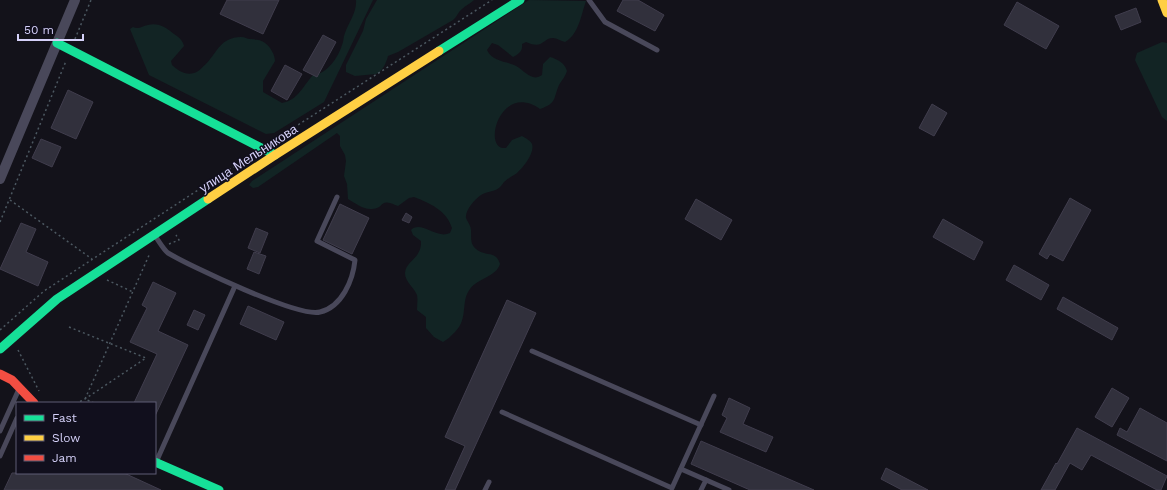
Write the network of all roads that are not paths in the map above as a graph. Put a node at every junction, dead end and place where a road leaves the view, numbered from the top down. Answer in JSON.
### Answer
{"nodes":[{"id":1,"x":75,"y":0,"type":"edge"},
{"id":2,"x":520,"y":0,"type":"edge"},
{"id":3,"x":589,"y":0,"type":"edge"},
{"id":4,"x":57,"y":43,"type":"junction"},
{"id":5,"x":657,"y":50,"type":"dead end"},
{"id":6,"x":275,"y":155,"type":"junction"},
{"id":7,"x":0,"y":180,"type":"edge"},
{"id":8,"x":338,"y":197,"type":"dead end"},
{"id":9,"x":155,"y":235,"type":"junction"},
{"id":10,"x":235,"y":286,"type":"junction"},
{"id":11,"x":0,"y":349,"type":"edge"},
{"id":12,"x":532,"y":351,"type":"dead end"},
{"id":13,"x":0,"y":374,"type":"edge"},
{"id":14,"x":19,"y":388,"type":"junction"},
{"id":15,"x":714,"y":396,"type":"dead end"},
{"id":16,"x":25,"y":399,"type":"edge"},
{"id":17,"x":502,"y":412,"type":"dead end"},
{"id":18,"x":16,"y":420,"type":"edge"},
{"id":19,"x":701,"y":425,"type":"junction"},
{"id":20,"x":0,"y":431,"type":"edge"},
{"id":21,"x":0,"y":456,"type":"edge"},
{"id":22,"x":156,"y":460,"type":"edge"},
{"id":23,"x":156,"y":462,"type":"edge"},
{"id":24,"x":680,"y":469,"type":"junction"},
{"id":25,"x":706,"y":480,"type":"junction"},
{"id":26,"x":489,"y":482,"type":"dead end"},
{"id":27,"x":219,"y":490,"type":"edge"},
{"id":28,"x":485,"y":490,"type":"edge"},
{"id":29,"x":702,"y":490,"type":"edge"},
{"id":30,"x":729,"y":490,"type":"edge"}],
"edges":[{"from":1,"to":4,"type":"street"},
{"from":2,"to":6,"type":"street","name":"улица Мельникова"},
{"from":3,"to":5,"type":"lane"},
{"from":4,"to":6,"type":"street"},
{"from":4,"to":7,"type":"street"},
{"from":6,"to":9,"type":"street","name":"улица Мельникова"},
{"from":8,"to":10,"type":"lane"},
{"from":9,"to":10,"type":"lane"},
{"from":9,"to":11,"type":"street","name":"улица Мельникова"},
{"from":10,"to":22,"type":"lane"},
{"from":12,"to":19,"type":"lane"},
{"from":13,"to":14,"type":"street"},
{"from":14,"to":16,"type":"street"},
{"from":14,"to":20,"type":"lane"},
{"from":15,"to":19,"type":"lane"},
{"from":17,"to":24,"type":"lane"},
{"from":18,"to":21,"type":"lane"},
{"from":19,"to":24,"type":"lane"},
{"from":23,"to":27,"type":"street"},
{"from":24,"to":25,"type":"lane"},
{"from":25,"to":29,"type":"lane"},
{"from":25,"to":30,"type":"lane"},
{"from":26,"to":28,"type":"lane"}]}
